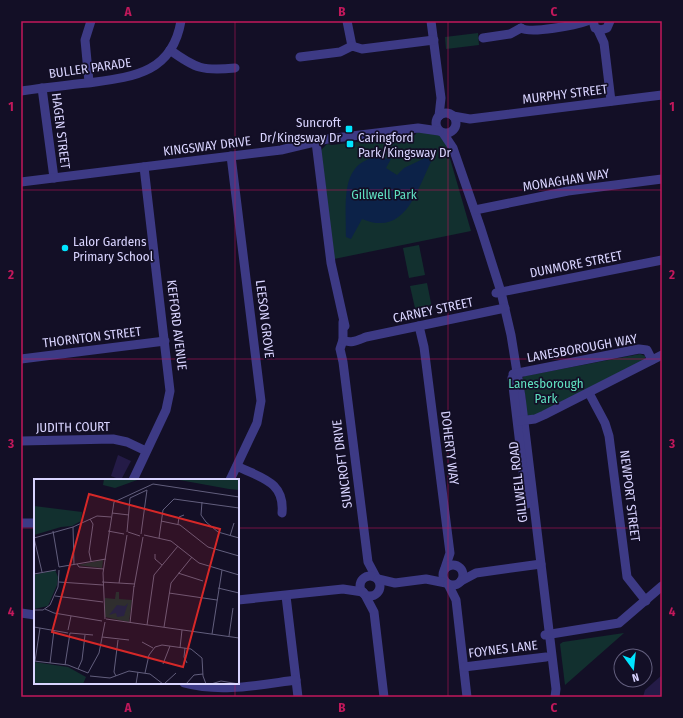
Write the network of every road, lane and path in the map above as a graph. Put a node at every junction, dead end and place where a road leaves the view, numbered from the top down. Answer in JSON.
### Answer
{"nodes":[{"id":1,"x":91,"y":21,"type":"edge"},
{"id":2,"x":181,"y":21,"type":"edge"},
{"id":3,"x":347,"y":21,"type":"edge"},
{"id":4,"x":432,"y":21,"type":"edge"},
{"id":5,"x":618,"y":21,"type":"edge"},
{"id":6,"x":583,"y":22,"type":"edge"},
{"id":7,"x":519,"y":24,"type":"edge"},
{"id":8,"x":602,"y":26,"type":"edge"},
{"id":9,"x":483,"y":38,"type":"dead end"},
{"id":10,"x":434,"y":40,"type":"junction"},
{"id":11,"x":352,"y":46,"type":"junction"},
{"id":12,"x":170,"y":50,"type":"junction"},
{"id":13,"x":300,"y":57,"type":"dead end"},
{"id":14,"x":235,"y":68,"type":"dead end"},
{"id":15,"x":90,"y":82,"type":"junction"},
{"id":16,"x":42,"y":88,"type":"junction"},
{"id":17,"x":21,"y":91,"type":"edge"},
{"id":18,"x":662,"y":95,"type":"edge"},
{"id":19,"x":441,"y":98,"type":"junction"},
{"id":20,"x":611,"y":101,"type":"junction"},
{"id":21,"x":452,"y":115,"type":"junction"},
{"id":22,"x":438,"y":117,"type":"junction"},
{"id":23,"x":470,"y":119,"type":"junction"},
{"id":24,"x":418,"y":128,"type":"junction"},
{"id":25,"x":454,"y":129,"type":"junction"},
{"id":26,"x":441,"y":132,"type":"junction"},
{"id":27,"x":316,"y":142,"type":"junction"},
{"id":28,"x":453,"y":148,"type":"junction"},
{"id":29,"x":231,"y":156,"type":"junction"},
{"id":30,"x":144,"y":167,"type":"junction"},
{"id":31,"x":54,"y":178,"type":"junction"},
{"id":32,"x":662,"y":179,"type":"edge"},
{"id":33,"x":21,"y":182,"type":"edge"},
{"id":34,"x":475,"y":210,"type":"junction"},
{"id":35,"x":662,"y":260,"type":"edge"},
{"id":36,"x":498,"y":293,"type":"junction"},
{"id":37,"x":502,"y":309,"type":"junction"},
{"id":38,"x":422,"y":326,"type":"junction"},
{"id":39,"x":347,"y":340,"type":"junction"},
{"id":40,"x":166,"y":341,"type":"junction"},
{"id":41,"x":662,"y":354,"type":"edge"},
{"id":42,"x":21,"y":359,"type":"edge"},
{"id":43,"x":652,"y":360,"type":"junction"},
{"id":44,"x":514,"y":373,"type":"junction"},
{"id":45,"x":589,"y":393,"type":"junction"},
{"id":46,"x":520,"y":421,"type":"junction"},
{"id":47,"x":21,"y":441,"type":"edge"},
{"id":48,"x":146,"y":451,"type":"junction"},
{"id":49,"x":237,"y":466,"type":"junction"},
{"id":50,"x":133,"y":479,"type":"edge"},
{"id":51,"x":230,"y":479,"type":"edge"},
{"id":52,"x":282,"y":513,"type":"dead end"},
{"id":53,"x":21,"y":523,"type":"edge"},
{"id":54,"x":34,"y":523,"type":"edge"},
{"id":55,"x":450,"y":553,"type":"junction"},
{"id":56,"x":368,"y":562,"type":"junction"},
{"id":57,"x":538,"y":565,"type":"junction"},
{"id":58,"x":460,"y":568,"type":"junction"},
{"id":59,"x":445,"y":569,"type":"junction"},
{"id":60,"x":476,"y":572,"type":"junction"},
{"id":61,"x":377,"y":578,"type":"junction"},
{"id":62,"x":363,"y":579,"type":"junction"},
{"id":63,"x":426,"y":579,"type":"junction"},
{"id":64,"x":395,"y":582,"type":"junction"},
{"id":65,"x":460,"y":582,"type":"junction"},
{"id":66,"x":447,"y":583,"type":"junction"},
{"id":67,"x":662,"y":586,"type":"edge"},
{"id":68,"x":342,"y":589,"type":"junction"},
{"id":69,"x":379,"y":591,"type":"junction"},
{"id":70,"x":364,"y":593,"type":"junction"},
{"id":71,"x":286,"y":596,"type":"junction"},
{"id":72,"x":239,"y":600,"type":"edge"},
{"id":73,"x":456,"y":600,"type":"junction"},
{"id":74,"x":646,"y":601,"type":"junction"},
{"id":75,"x":374,"y":612,"type":"junction"},
{"id":76,"x":21,"y":613,"type":"edge"},
{"id":77,"x":34,"y":615,"type":"edge"},
{"id":78,"x":546,"y":634,"type":"junction"},
{"id":79,"x":546,"y":657,"type":"junction"},
{"id":80,"x":464,"y":667,"type":"junction"},
{"id":81,"x":296,"y":680,"type":"junction"},
{"id":82,"x":187,"y":684,"type":"edge"},
{"id":83,"x":214,"y":693,"type":"edge"},
{"id":84,"x":298,"y":697,"type":"edge"},
{"id":85,"x":384,"y":697,"type":"edge"},
{"id":86,"x":467,"y":697,"type":"edge"},
{"id":87,"x":550,"y":697,"type":"edge"},
{"id":88,"x":555,"y":697,"type":"edge"}],
"edges":[{"from":1,"to":15,"type":"street"},
{"from":2,"to":12,"type":"street","name":"BULLER PARADE"},
{"from":3,"to":11,"type":"street"},
{"from":4,"to":10,"type":"street"},
{"from":5,"to":8,"type":"street"},
{"from":6,"to":7,"type":"street"},
{"from":6,"to":8,"type":"street"},
{"from":7,"to":9,"type":"street"},
{"from":8,"to":20,"type":"street"},
{"from":10,"to":11,"type":"street"},
{"from":10,"to":19,"type":"street"},
{"from":11,"to":13,"type":"street"},
{"from":12,"to":14,"type":"street"},
{"from":12,"to":15,"type":"street","name":"BULLER PARADE"},
{"from":15,"to":16,"type":"street","name":"BULLER PARADE"},
{"from":16,"to":17,"type":"street","name":"BULLER PARADE"},
{"from":16,"to":31,"type":"street","name":"HAGEN STREET"},
{"from":18,"to":20,"type":"street","name":"MURPHY STREET"},
{"from":19,"to":21,"type":"street"},
{"from":19,"to":22,"type":"street"},
{"from":20,"to":23,"type":"street","name":"MURPHY STREET"},
{"from":21,"to":22,"type":"street"},
{"from":21,"to":23,"type":"street","name":"MURPHY STREET"},
{"from":21,"to":25,"type":"street"},
{"from":22,"to":24,"type":"street","name":"KINGSWAY DRIVE"},
{"from":22,"to":26,"type":"street"},
{"from":23,"to":25,"type":"street","name":"MURPHY STREET"},
{"from":24,"to":26,"type":"street","name":"KINGSWAY DRIVE"},
{"from":24,"to":27,"type":"street","name":"KINGSWAY DRIVE"},
{"from":25,"to":26,"type":"street"},
{"from":25,"to":28,"type":"street","name":"GILLWELL ROAD"},
{"from":26,"to":28,"type":"street","name":"GILLWELL ROAD"},
{"from":27,"to":29,"type":"street","name":"KINGSWAY DRIVE"},
{"from":27,"to":39,"type":"street"},
{"from":28,"to":34,"type":"street","name":"GILLWELL ROAD"},
{"from":29,"to":30,"type":"street","name":"KINGSWAY DRIVE"},
{"from":29,"to":49,"type":"street","name":"LEESON GROVE"},
{"from":30,"to":31,"type":"street","name":"KINGSWAY DRIVE"},
{"from":30,"to":40,"type":"street","name":"KEFFORD AVENUE"},
{"from":31,"to":33,"type":"street","name":"KINGSWAY DRIVE"},
{"from":32,"to":34,"type":"street","name":"MONAGHAN WAY"},
{"from":34,"to":36,"type":"street","name":"GILLWELL ROAD"},
{"from":35,"to":36,"type":"street","name":"DUNMORE STREET"},
{"from":36,"to":37,"type":"street","name":"GILLWELL ROAD"},
{"from":37,"to":38,"type":"street","name":"CARNEY STREET"},
{"from":37,"to":44,"type":"street","name":"GILLWELL ROAD"},
{"from":38,"to":39,"type":"street","name":"CARNEY STREET"},
{"from":38,"to":55,"type":"street","name":"DOHERTY WAY"},
{"from":39,"to":56,"type":"street","name":"SUNCROFT DRIVE"},
{"from":40,"to":42,"type":"street","name":"THORNTON STREET"},
{"from":40,"to":48,"type":"street","name":"KEFFORD AVENUE"},
{"from":41,"to":43,"type":"street"},
{"from":43,"to":44,"type":"street","name":"LANESBOROUGH WAY"},
{"from":43,"to":45,"type":"street"},
{"from":44,"to":46,"type":"street","name":"GILLWELL ROAD"},
{"from":45,"to":46,"type":"street"},
{"from":45,"to":74,"type":"street","name":"NEWPORT STREET"},
{"from":46,"to":57,"type":"street","name":"GILLWELL ROAD"},
{"from":47,"to":48,"type":"street","name":"JUDITH COURT"},
{"from":48,"to":50,"type":"street","name":"KEFFORD AVENUE"},
{"from":49,"to":51,"type":"street","name":"LEESON GROVE"},
{"from":49,"to":52,"type":"street"},
{"from":53,"to":54,"type":"street"},
{"from":55,"to":58,"type":"street","name":"DOHERTY WAY"},
{"from":55,"to":59,"type":"street","name":"DOHERTY WAY"},
{"from":56,"to":61,"type":"street","name":"SUNCROFT DRIVE"},
{"from":56,"to":62,"type":"street","name":"SUNCROFT DRIVE"},
{"from":57,"to":60,"type":"street"},
{"from":57,"to":78,"type":"street","name":"GILLWELL ROAD"},
{"from":58,"to":59,"type":"street"},
{"from":58,"to":60,"type":"street"},
{"from":58,"to":65,"type":"street"},
{"from":59,"to":63,"type":"street"},
{"from":59,"to":66,"type":"street"},
{"from":60,"to":65,"type":"street"},
{"from":61,"to":62,"type":"street"},
{"from":61,"to":64,"type":"street"},
{"from":61,"to":69,"type":"street"},
{"from":62,"to":68,"type":"street"},
{"from":62,"to":70,"type":"street"},
{"from":63,"to":64,"type":"street"},
{"from":63,"to":66,"type":"street"},
{"from":64,"to":69,"type":"street"},
{"from":65,"to":66,"type":"street"},
{"from":65,"to":73,"type":"street"},
{"from":66,"to":73,"type":"street"},
{"from":67,"to":74,"type":"street"},
{"from":68,"to":70,"type":"street"},
{"from":68,"to":71,"type":"street"},
{"from":69,"to":70,"type":"street"},
{"from":69,"to":75,"type":"street"},
{"from":70,"to":75,"type":"street"},
{"from":71,"to":72,"type":"street"},
{"from":71,"to":81,"type":"street"},
{"from":73,"to":80,"type":"street"},
{"from":74,"to":78,"type":"street"},
{"from":75,"to":85,"type":"street"},
{"from":76,"to":77,"type":"street"},
{"from":78,"to":79,"type":"street","name":"GILLWELL ROAD"},
{"from":78,"to":88,"type":"street","name":"GILLWELL ROAD"},
{"from":79,"to":80,"type":"street","name":"FOYNES LANE"},
{"from":79,"to":87,"type":"street","name":"GILLWELL ROAD"},
{"from":80,"to":86,"type":"street"},
{"from":81,"to":83,"type":"street"},
{"from":81,"to":84,"type":"street"},
{"from":82,"to":83,"type":"street"}]}
